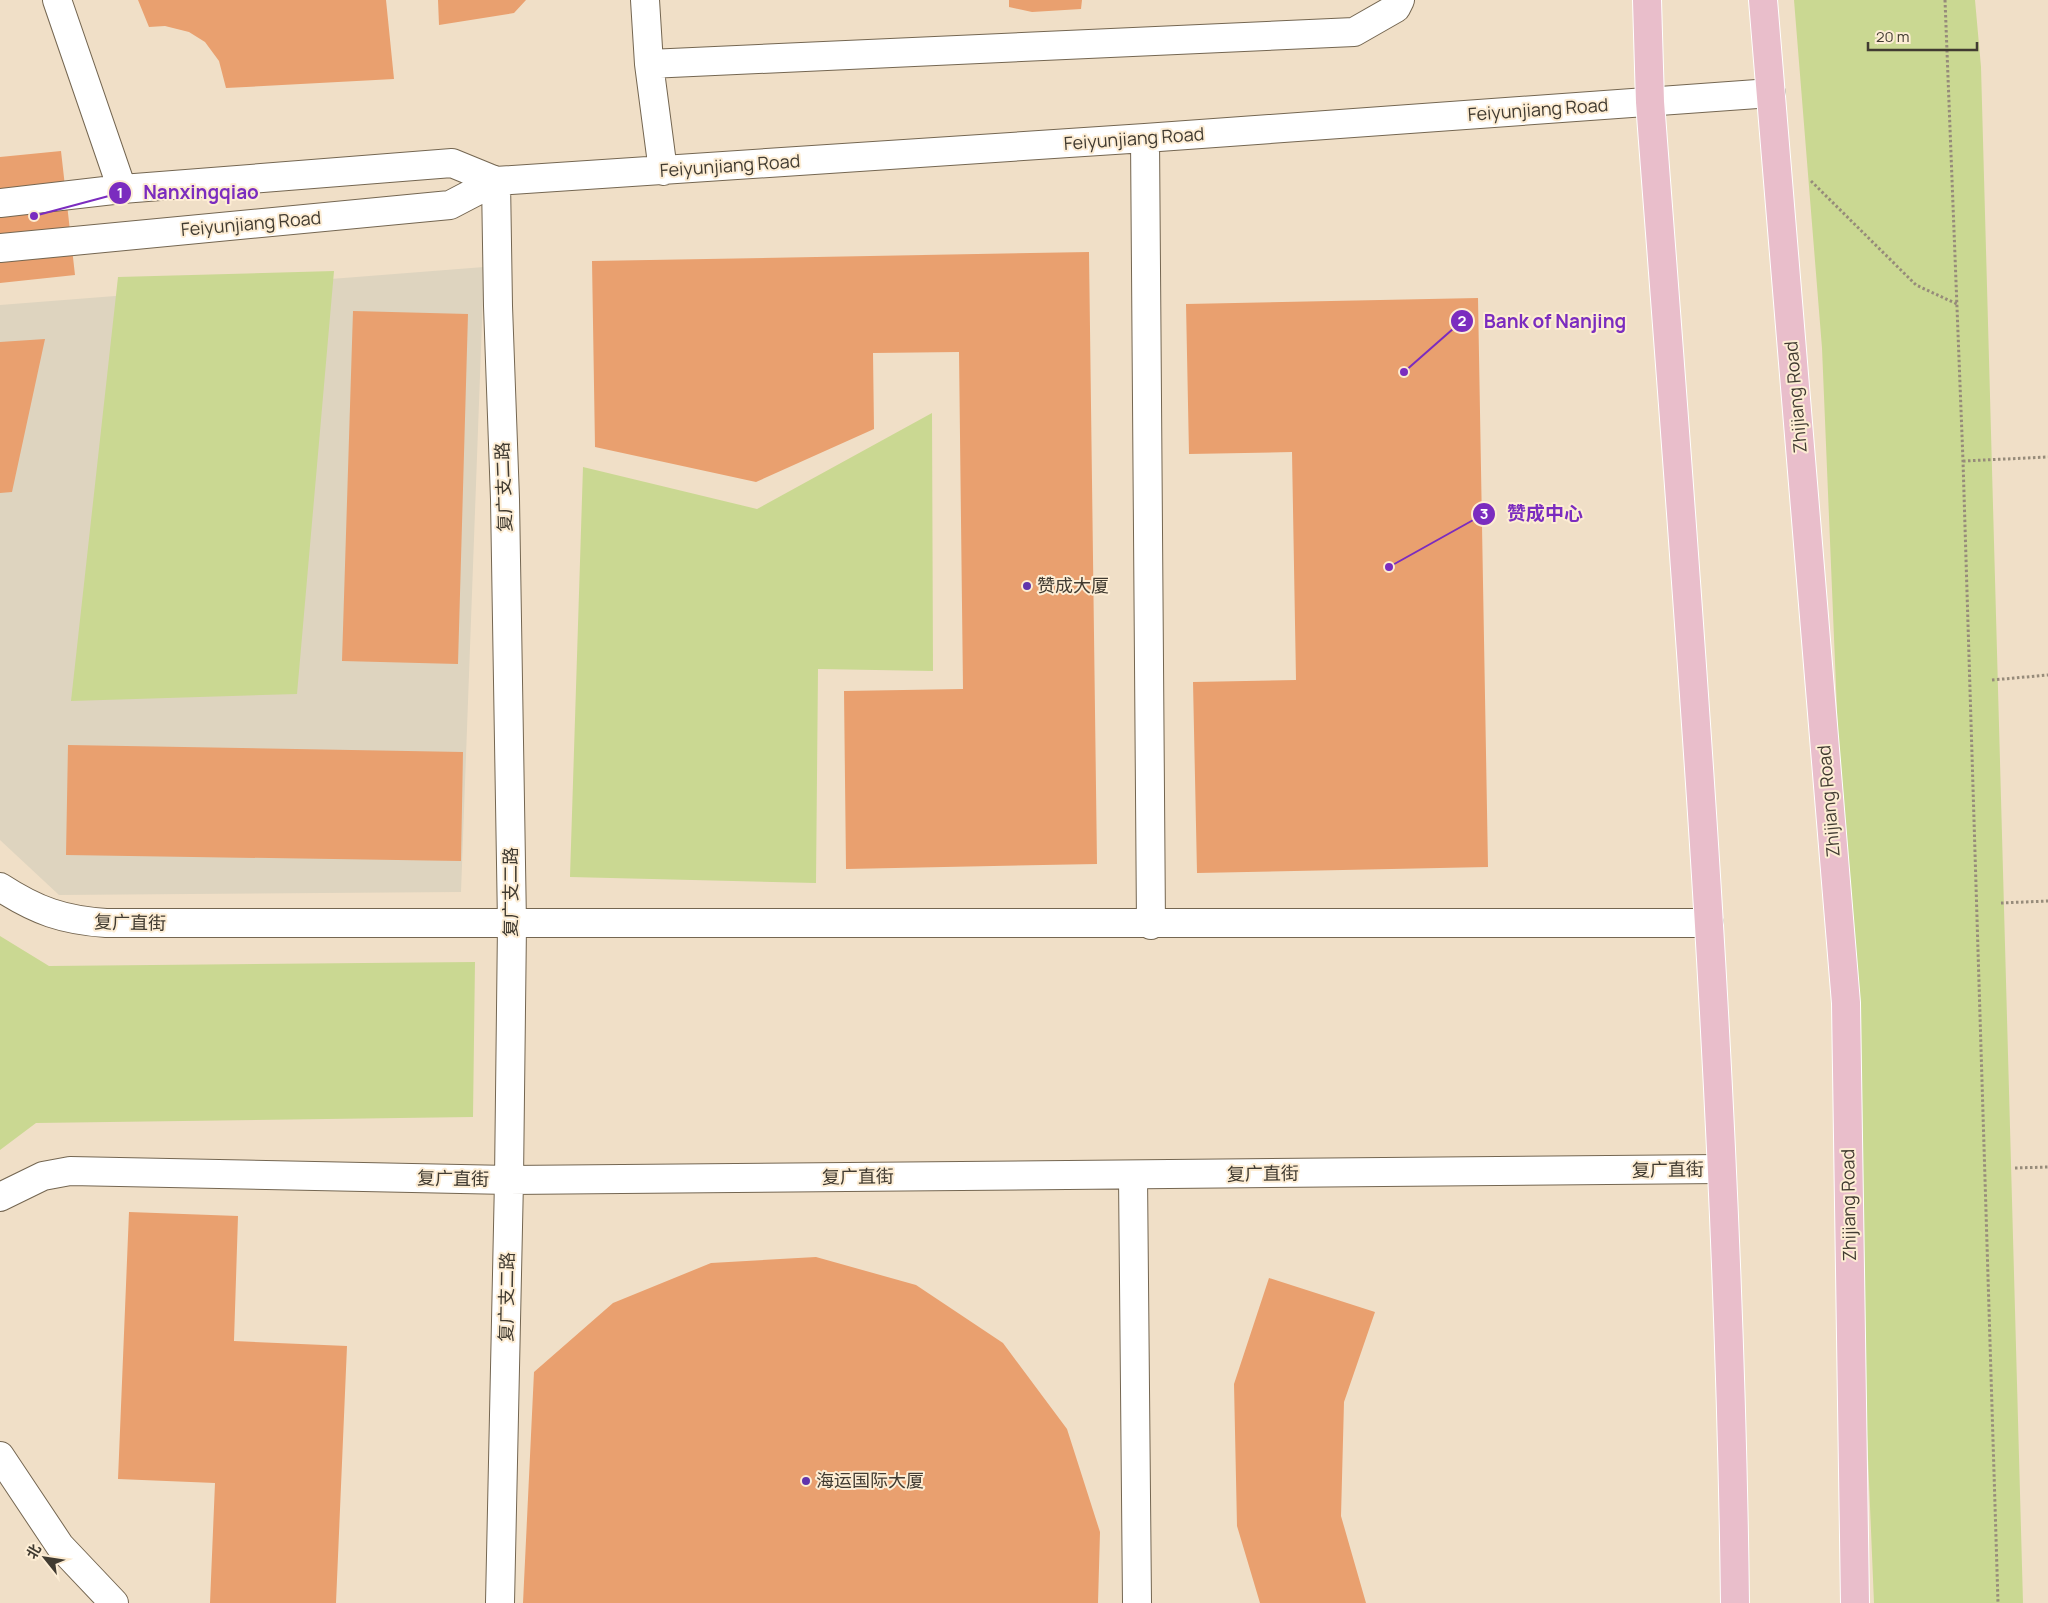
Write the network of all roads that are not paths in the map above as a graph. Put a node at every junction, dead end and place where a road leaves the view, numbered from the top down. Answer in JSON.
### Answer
{"nodes":[{"id":1,"x":57,"y":0,"type":"edge"},
{"id":2,"x":645,"y":0,"type":"edge"},
{"id":3,"x":1400,"y":0,"type":"edge"},
{"id":4,"x":1648,"y":0,"type":"edge"},
{"id":5,"x":1763,"y":0,"type":"edge"},
{"id":6,"x":649,"y":64,"type":"junction"},
{"id":7,"x":1771,"y":93,"type":"junction"},
{"id":8,"x":1650,"y":102,"type":"junction"},
{"id":9,"x":1145,"y":138,"type":"junction"},
{"id":10,"x":663,"y":170,"type":"junction"},
{"id":11,"x":496,"y":182,"type":"junction"},
{"id":12,"x":122,"y":189,"type":"junction"},
{"id":13,"x":0,"y":204,"type":"edge"},
{"id":14,"x":0,"y":248,"type":"edge"},
{"id":15,"x":0,"y":887,"type":"edge"},
{"id":16,"x":1709,"y":923,"type":"junction"},
{"id":17,"x":512,"y":924,"type":"junction"},
{"id":18,"x":1151,"y":924,"type":"junction"},
{"id":19,"x":1721,"y":1169,"type":"junction"},
{"id":20,"x":1133,"y":1175,"type":"junction"},
{"id":21,"x":510,"y":1180,"type":"junction"},
{"id":22,"x":0,"y":1197,"type":"edge"},
{"id":23,"x":0,"y":1456,"type":"edge"},
{"id":24,"x":114,"y":1603,"type":"edge"},
{"id":25,"x":500,"y":1603,"type":"edge"},
{"id":26,"x":1137,"y":1603,"type":"edge"},
{"id":27,"x":1735,"y":1603,"type":"edge"},
{"id":28,"x":1855,"y":1603,"type":"edge"}],
"edges":[{"from":1,"to":12,"type":"street"},
{"from":2,"to":6,"type":"street"},
{"from":3,"to":6,"type":"street"},
{"from":4,"to":8,"type":"main road"},
{"from":5,"to":7,"type":"main road","name":"Zhijiang Road"},
{"from":6,"to":10,"type":"street"},
{"from":7,"to":8,"type":"street","name":"Feiyunjiang Road"},
{"from":7,"to":28,"type":"main road","name":"Zhijiang Road"},
{"from":8,"to":9,"type":"street","name":"Feiyunjiang Road"},
{"from":8,"to":16,"type":"main road"},
{"from":9,"to":10,"type":"street","name":"Feiyunjiang Road"},
{"from":9,"to":18,"type":"street"},
{"from":10,"to":11,"type":"street","name":"Feiyunjiang Road"},
{"from":11,"to":12,"type":"street","name":"Feiyunjiang Road"},
{"from":11,"to":14,"type":"street","name":"Feiyunjiang Road"},
{"from":11,"to":17,"type":"street","name":"复广支二路"},
{"from":12,"to":13,"type":"street","name":"Feiyunjiang Road"},
{"from":15,"to":17,"type":"street","name":"复广直街"},
{"from":16,"to":18,"type":"street","name":"复广直街"},
{"from":16,"to":19,"type":"main road"},
{"from":17,"to":18,"type":"street","name":"复广直街"},
{"from":17,"to":21,"type":"street","name":"复广支二路"},
{"from":19,"to":20,"type":"street","name":"复广直街"},
{"from":19,"to":27,"type":"main road"},
{"from":20,"to":21,"type":"street","name":"复广直街"},
{"from":20,"to":26,"type":"street"},
{"from":21,"to":22,"type":"street","name":"复广直街"},
{"from":21,"to":25,"type":"street","name":"复广支二路"},
{"from":23,"to":24,"type":"street"}]}
